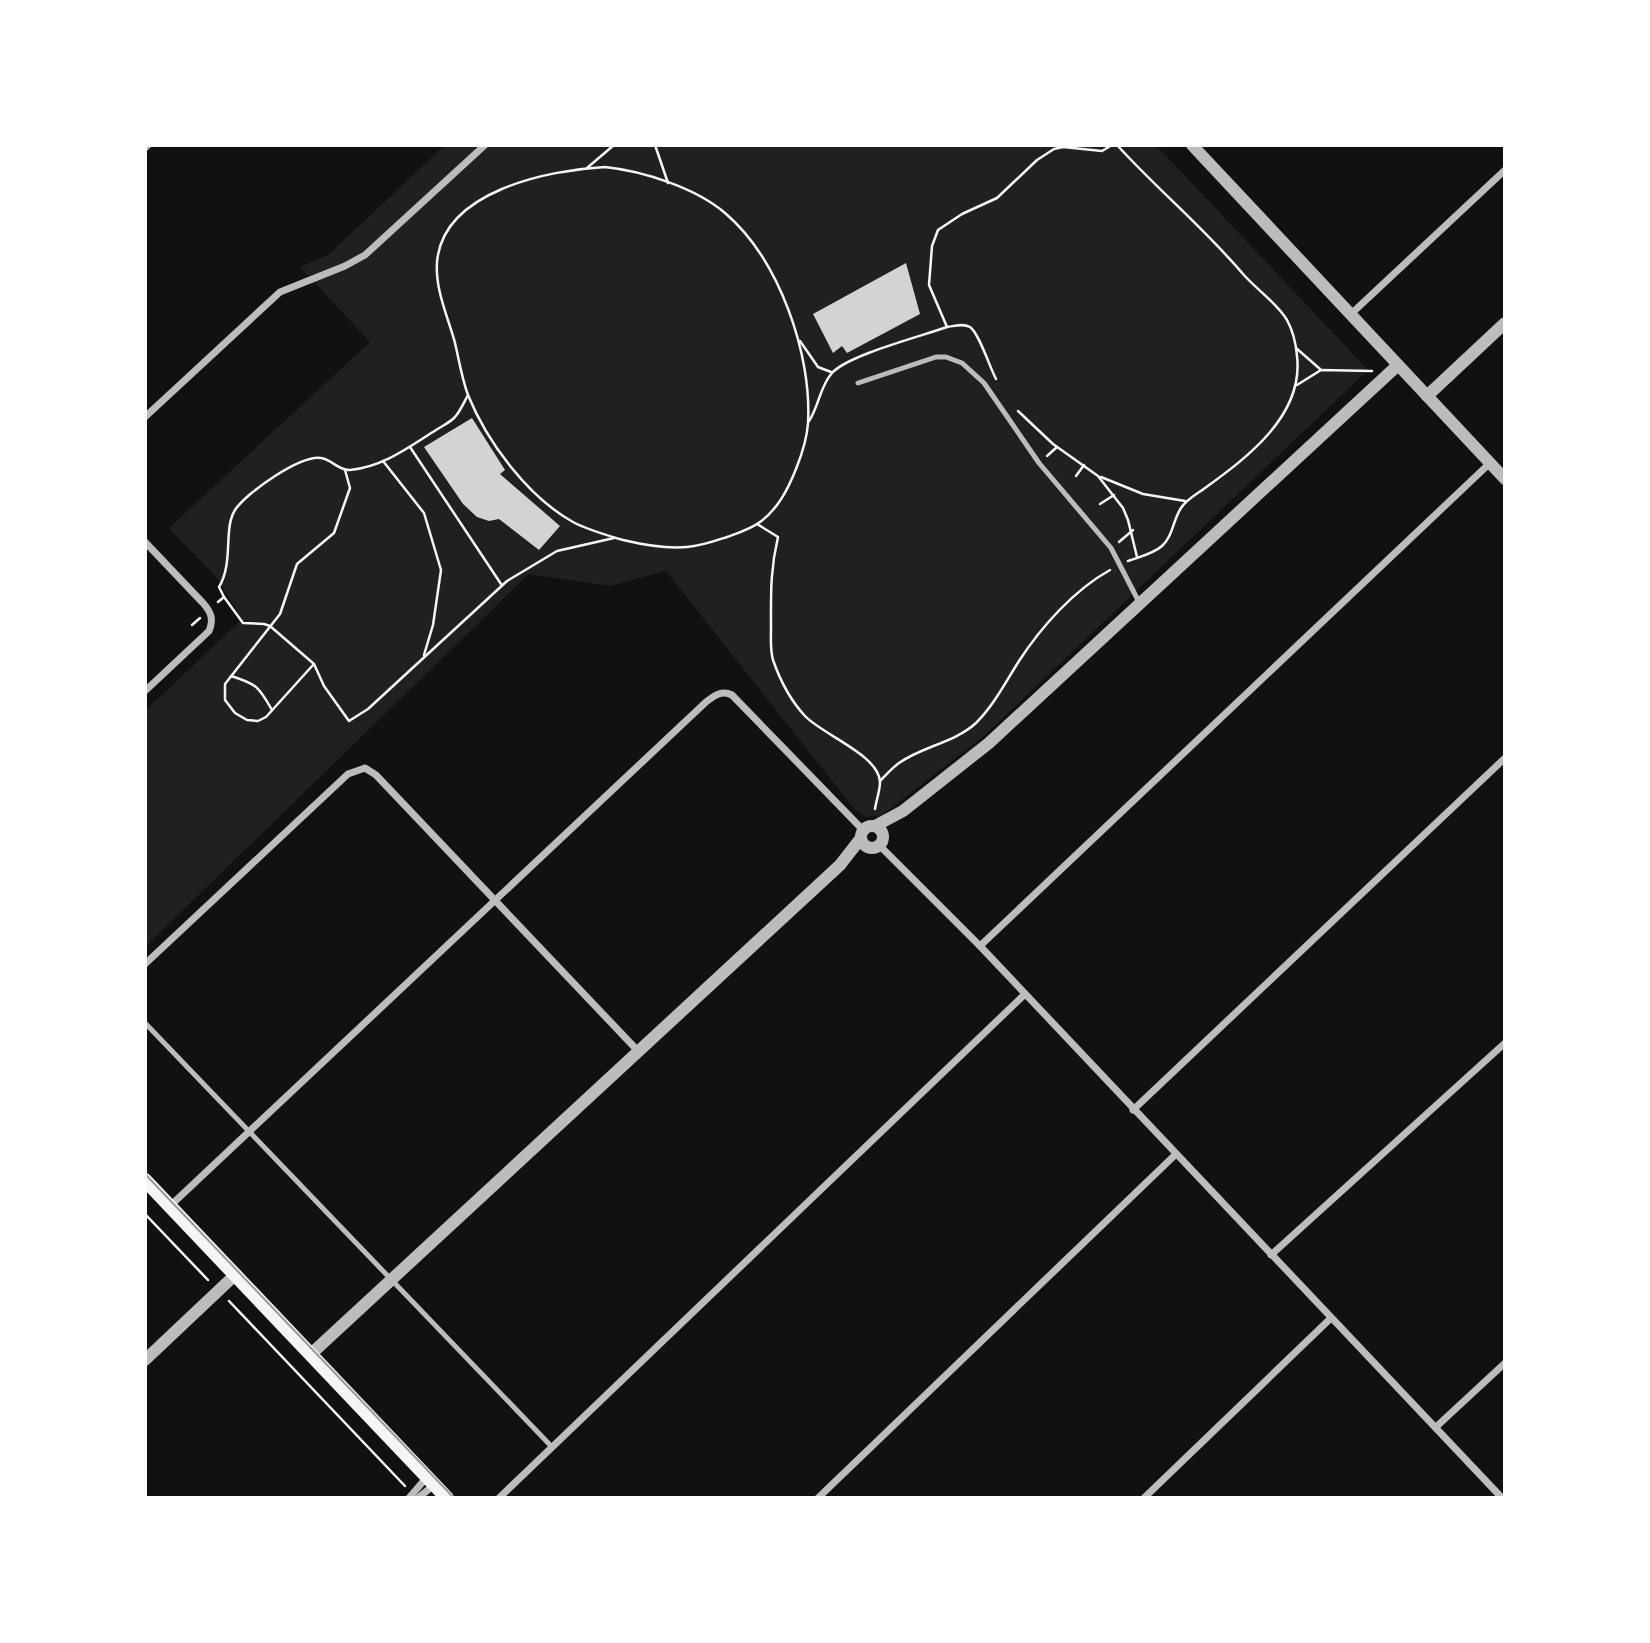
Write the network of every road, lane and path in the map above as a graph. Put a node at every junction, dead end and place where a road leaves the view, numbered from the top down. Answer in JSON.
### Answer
{"nodes":[{"id":1,"x":485,"y":145,"type":"edge"},
{"id":2,"x":614,"y":145,"type":"edge"},
{"id":3,"x":655,"y":145,"type":"edge"},
{"id":4,"x":1115,"y":145,"type":"edge"},
{"id":5,"x":1192,"y":145,"type":"edge"},
{"id":6,"x":587,"y":168,"type":"junction"},
{"id":7,"x":1505,"y":170,"type":"edge"},
{"id":8,"x":668,"y":183,"type":"junction"},
{"id":9,"x":1351,"y":314,"type":"junction"},
{"id":10,"x":1505,"y":323,"type":"edge"},
{"id":11,"x":947,"y":327,"type":"junction"},
{"id":12,"x":798,"y":338,"type":"junction"},
{"id":13,"x":1296,"y":348,"type":"junction"},
{"id":14,"x":1398,"y":365,"type":"junction"},
{"id":15,"x":1321,"y":370,"type":"junction"},
{"id":16,"x":832,"y":373,"type":"junction"},
{"id":17,"x":1374,"y":373,"type":"dead end"},
{"id":18,"x":858,"y":383,"type":"dead end"},
{"id":19,"x":1297,"y":385,"type":"junction"},
{"id":20,"x":1001,"y":387,"type":"dead end"},
{"id":21,"x":468,"y":395,"type":"junction"},
{"id":22,"x":1427,"y":396,"type":"junction"},
{"id":23,"x":1015,"y":408,"type":"dead end"},
{"id":24,"x":145,"y":417,"type":"edge"},
{"id":25,"x":808,"y":423,"type":"junction"},
{"id":26,"x":410,"y":447,"type":"junction"},
{"id":27,"x":383,"y":461,"type":"junction"},
{"id":28,"x":1490,"y":463,"type":"junction"},
{"id":29,"x":1084,"y":465,"type":"junction"},
{"id":30,"x":345,"y":470,"type":"junction"},
{"id":31,"x":1076,"y":476,"type":"dead end"},
{"id":32,"x":1098,"y":476,"type":"junction"},
{"id":33,"x":1505,"y":479,"type":"edge"},
{"id":34,"x":1114,"y":495,"type":"junction"},
{"id":35,"x":1187,"y":501,"type":"junction"},
{"id":36,"x":1100,"y":505,"type":"dead end"},
{"id":37,"x":757,"y":524,"type":"junction"},
{"id":38,"x":1133,"y":530,"type":"junction"},
{"id":39,"x":614,"y":537,"type":"junction"},
{"id":40,"x":145,"y":541,"type":"edge"},
{"id":41,"x":1111,"y":548,"type":"junction"},
{"id":42,"x":1138,"y":558,"type":"junction"},
{"id":43,"x":1120,"y":565,"type":"junction"},
{"id":44,"x":502,"y":585,"type":"junction"},
{"id":45,"x":224,"y":597,"type":"junction"},
{"id":46,"x":1140,"y":604,"type":"junction"},
{"id":47,"x":210,"y":614,"type":"junction"},
{"id":48,"x":192,"y":625,"type":"dead end"},
{"id":49,"x":270,"y":626,"type":"junction"},
{"id":50,"x":423,"y":659,"type":"junction"},
{"id":51,"x":314,"y":664,"type":"junction"},
{"id":52,"x":231,"y":676,"type":"junction"},
{"id":53,"x":145,"y":691,"type":"edge"},
{"id":54,"x":272,"y":710,"type":"junction"},
{"id":55,"x":1505,"y":758,"type":"edge"},
{"id":56,"x":880,"y":781,"type":"junction"},
{"id":57,"x":875,"y":809,"type":"dead end"},
{"id":58,"x":872,"y":838,"type":"junction"},
{"id":59,"x":495,"y":900,"type":"junction"},
{"id":60,"x":980,"y":946,"type":"junction"},
{"id":61,"x":145,"y":964,"type":"edge"},
{"id":62,"x":1024,"y":995,"type":"junction"},
{"id":63,"x":145,"y":1023,"type":"edge"},
{"id":64,"x":1505,"y":1043,"type":"edge"},
{"id":65,"x":638,"y":1051,"type":"junction"},
{"id":66,"x":1133,"y":1110,"type":"junction"},
{"id":67,"x":250,"y":1131,"type":"junction"},
{"id":68,"x":1175,"y":1155,"type":"junction"},
{"id":69,"x":145,"y":1180,"type":"edge"},
{"id":70,"x":170,"y":1206,"type":"junction"},
{"id":71,"x":145,"y":1214,"type":"edge"},
{"id":72,"x":1270,"y":1255,"type":"junction"},
{"id":73,"x":235,"y":1275,"type":"junction"},
{"id":74,"x":391,"y":1279,"type":"junction"},
{"id":75,"x":212,"y":1284,"type":"dead end"},
{"id":76,"x":226,"y":1299,"type":"dead end"},
{"id":77,"x":1331,"y":1318,"type":"junction"},
{"id":78,"x":311,"y":1354,"type":"junction"},
{"id":79,"x":145,"y":1360,"type":"edge"},
{"id":80,"x":1505,"y":1363,"type":"edge"},
{"id":81,"x":1436,"y":1427,"type":"junction"},
{"id":82,"x":552,"y":1447,"type":"junction"},
{"id":83,"x":431,"y":1480,"type":"junction"},
{"id":84,"x":413,"y":1496,"type":"edge"},
{"id":85,"x":447,"y":1498,"type":"edge"},
{"id":86,"x":499,"y":1498,"type":"edge"},
{"id":87,"x":818,"y":1498,"type":"edge"},
{"id":88,"x":1144,"y":1498,"type":"edge"},
{"id":89,"x":1502,"y":1498,"type":"edge"}],
"edges":[{"from":1,"to":24,"type":"street"},
{"from":2,"to":6,"type":"path"},
{"from":3,"to":8,"type":"path"},
{"from":4,"to":11,"type":"path"},
{"from":4,"to":13,"type":"path"},
{"from":5,"to":9,"type":"street"},
{"from":6,"to":8,"type":"path"},
{"from":6,"to":21,"type":"path"},
{"from":7,"to":9,"type":"street"},
{"from":8,"to":12,"type":"path"},
{"from":9,"to":14,"type":"street"},
{"from":10,"to":22,"type":"street"},
{"from":11,"to":16,"type":"path"},
{"from":11,"to":20,"type":"path"},
{"from":12,"to":16,"type":"path"},
{"from":12,"to":25,"type":"path"},
{"from":13,"to":15,"type":"path"},
{"from":13,"to":19,"type":"path"},
{"from":14,"to":22,"type":"street"},
{"from":14,"to":46,"type":"street"},
{"from":15,"to":17,"type":"path"},
{"from":15,"to":19,"type":"path"},
{"from":16,"to":25,"type":"path"},
{"from":18,"to":41,"type":"lane"},
{"from":19,"to":35,"type":"path"},
{"from":21,"to":26,"type":"path"},
{"from":21,"to":39,"type":"path"},
{"from":22,"to":28,"type":"street"},
{"from":23,"to":29,"type":"path"},
{"from":25,"to":37,"type":"path"},
{"from":26,"to":27,"type":"path"},
{"from":26,"to":44,"type":"path"},
{"from":27,"to":30,"type":"path"},
{"from":27,"to":50,"type":"path"},
{"from":28,"to":33,"type":"street"},
{"from":28,"to":60,"type":"street"},
{"from":29,"to":31,"type":"path"},
{"from":29,"to":32,"type":"path"},
{"from":30,"to":45,"type":"path"},
{"from":30,"to":49,"type":"path"},
{"from":32,"to":34,"type":"path"},
{"from":32,"to":35,"type":"path"},
{"from":34,"to":36,"type":"path"},
{"from":34,"to":38,"type":"path"},
{"from":35,"to":42,"type":"path"},
{"from":37,"to":39,"type":"path"},
{"from":37,"to":56,"type":"path"},
{"from":38,"to":41,"type":"path"},
{"from":38,"to":42,"type":"path"},
{"from":39,"to":44,"type":"path"},
{"from":40,"to":47,"type":"street"},
{"from":41,"to":43,"type":"lane"},
{"from":42,"to":43,"type":"path"},
{"from":43,"to":46,"type":"lane"},
{"from":43,"to":56,"type":"path"},
{"from":44,"to":50,"type":"path"},
{"from":45,"to":47,"type":"path"},
{"from":45,"to":49,"type":"path"},
{"from":46,"to":58,"type":"street"},
{"from":47,"to":48,"type":"path"},
{"from":47,"to":53,"type":"street"},
{"from":49,"to":51,"type":"path"},
{"from":49,"to":52,"type":"path"},
{"from":50,"to":51,"type":"path"},
{"from":51,"to":54,"type":"path"},
{"from":52,"to":54,"type":"path"},
{"from":52,"to":54,"type":"path"},
{"from":55,"to":66,"type":"street"},
{"from":56,"to":57,"type":"path"},
{"from":58,"to":59,"type":"street"},
{"from":58,"to":60,"type":"street"},
{"from":58,"to":65,"type":"street"},
{"from":59,"to":61,"type":"street"},
{"from":59,"to":65,"type":"street"},
{"from":59,"to":67,"type":"street"},
{"from":60,"to":62,"type":"street"},
{"from":62,"to":66,"type":"street"},
{"from":62,"to":82,"type":"street"},
{"from":63,"to":67,"type":"lane"},
{"from":64,"to":72,"type":"street"},
{"from":65,"to":74,"type":"street"},
{"from":66,"to":68,"type":"street"},
{"from":67,"to":70,"type":"street"},
{"from":67,"to":74,"type":"lane"},
{"from":68,"to":72,"type":"street"},
{"from":68,"to":87,"type":"street"},
{"from":69,"to":70,"type":"main road"},
{"from":70,"to":73,"type":"main road"},
{"from":71,"to":75,"type":"path"},
{"from":72,"to":77,"type":"street"},
{"from":73,"to":78,"type":"main road"},
{"from":73,"to":79,"type":"street"},
{"from":74,"to":78,"type":"street"},
{"from":74,"to":82,"type":"lane"},
{"from":76,"to":84,"type":"path"},
{"from":77,"to":81,"type":"street"},
{"from":77,"to":88,"type":"street"},
{"from":78,"to":83,"type":"main road"},
{"from":80,"to":81,"type":"street"},
{"from":81,"to":89,"type":"street"},
{"from":82,"to":86,"type":"street"},
{"from":83,"to":84,"type":"street"},
{"from":83,"to":85,"type":"main road"}]}
